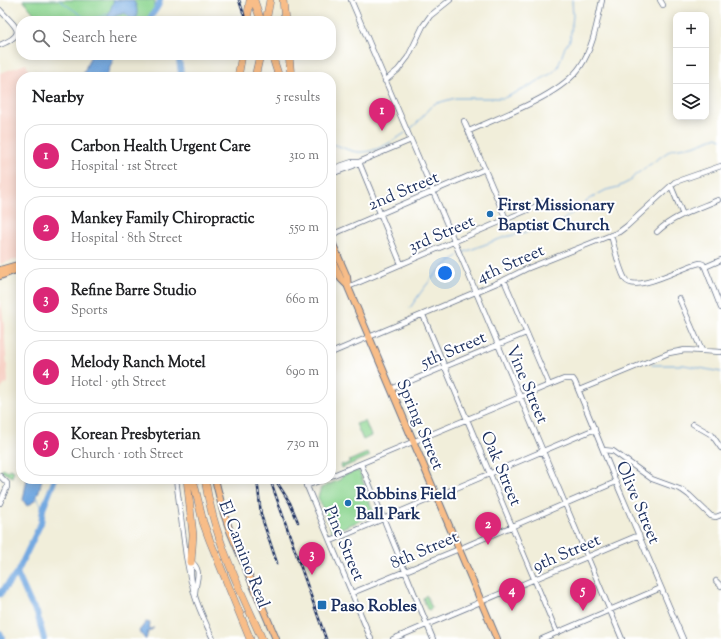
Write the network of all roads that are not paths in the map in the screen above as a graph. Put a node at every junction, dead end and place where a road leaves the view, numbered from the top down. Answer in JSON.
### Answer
{"nodes":[{"id":1,"x":250,"y":0,"type":"edge"},
{"id":2,"x":254,"y":0,"type":"edge"},
{"id":3,"x":270,"y":0,"type":"edge"},
{"id":4,"x":283,"y":0,"type":"edge"},
{"id":5,"x":351,"y":0,"type":"edge"},
{"id":6,"x":450,"y":0,"type":"edge"},
{"id":7,"x":602,"y":0,"type":"edge"},
{"id":8,"x":660,"y":0,"type":"edge"},
{"id":9,"x":663,"y":5,"type":"dead end"},
{"id":10,"x":0,"y":10,"type":"edge"},
{"id":11,"x":248,"y":16,"type":"edge"},
{"id":12,"x":259,"y":16,"type":"edge"},
{"id":13,"x":267,"y":16,"type":"edge"},
{"id":14,"x":285,"y":16,"type":"edge"},
{"id":15,"x":16,"y":27,"type":"edge"},
{"id":16,"x":16,"y":34,"type":"edge"},
{"id":17,"x":0,"y":46,"type":"edge"},
{"id":18,"x":241,"y":60,"type":"edge"},
{"id":19,"x":259,"y":60,"type":"edge"},
{"id":20,"x":274,"y":60,"type":"edge"},
{"id":21,"x":289,"y":60,"type":"edge"},
{"id":22,"x":239,"y":72,"type":"edge"},
{"id":23,"x":256,"y":72,"type":"edge"},
{"id":24,"x":277,"y":72,"type":"edge"},
{"id":25,"x":291,"y":72,"type":"edge"},
{"id":26,"x":385,"y":81,"type":"junction"},
{"id":27,"x":464,"y":121,"type":"dead end"},
{"id":28,"x":469,"y":131,"type":"junction"},
{"id":29,"x":411,"y":140,"type":"junction"},
{"id":30,"x":359,"y":162,"type":"junction"},
{"id":31,"x":721,"y":166,"type":"edge"},
{"id":32,"x":336,"y":167,"type":"edge"},
{"id":33,"x":485,"y":169,"type":"junction"},
{"id":34,"x":336,"y":172,"type":"edge"},
{"id":35,"x":671,"y":186,"type":"junction"},
{"id":36,"x":433,"y":191,"type":"junction"},
{"id":37,"x":718,"y":200,"type":"dead end"},
{"id":38,"x":544,"y":203,"type":"dead end"},
{"id":39,"x":380,"y":213,"type":"junction"},
{"id":40,"x":683,"y":215,"type":"junction"},
{"id":41,"x":506,"y":219,"type":"junction"},
{"id":42,"x":657,"y":232,"type":"dead end"},
{"id":43,"x":336,"y":233,"type":"edge"},
{"id":44,"x":611,"y":235,"type":"junction"},
{"id":45,"x":454,"y":241,"type":"junction"},
{"id":46,"x":336,"y":252,"type":"edge"},
{"id":47,"x":721,"y":260,"type":"edge"},
{"id":48,"x":401,"y":264,"type":"junction"},
{"id":49,"x":16,"y":265,"type":"edge"},
{"id":50,"x":705,"y":267,"type":"junction"},
{"id":51,"x":336,"y":268,"type":"edge"},
{"id":52,"x":0,"y":270,"type":"edge"},
{"id":53,"x":16,"y":270,"type":"edge"},
{"id":54,"x":0,"y":276,"type":"edge"},
{"id":55,"x":504,"y":280,"type":"junction"},
{"id":56,"x":348,"y":287,"type":"junction"},
{"id":57,"x":476,"y":292,"type":"junction"},
{"id":58,"x":718,"y":294,"type":"edge"},
{"id":59,"x":679,"y":298,"type":"dead end"},
{"id":60,"x":721,"y":308,"type":"edge"},
{"id":61,"x":422,"y":315,"type":"junction"},
{"id":62,"x":526,"y":332,"type":"junction"},
{"id":63,"x":370,"y":337,"type":"junction"},
{"id":64,"x":497,"y":344,"type":"junction"},
{"id":65,"x":336,"y":351,"type":"edge"},
{"id":66,"x":702,"y":351,"type":"junction"},
{"id":67,"x":721,"y":352,"type":"edge"},
{"id":68,"x":444,"y":366,"type":"junction"},
{"id":69,"x":548,"y":385,"type":"junction"},
{"id":70,"x":391,"y":389,"type":"junction"},
{"id":71,"x":579,"y":390,"type":"junction"},
{"id":72,"x":520,"y":397,"type":"junction"},
{"id":73,"x":467,"y":420,"type":"junction"},
{"id":74,"x":693,"y":424,"type":"dead end"},
{"id":75,"x":595,"y":429,"type":"junction"},
{"id":76,"x":413,"y":442,"type":"junction"},
{"id":77,"x":721,"y":448,"type":"edge"},
{"id":78,"x":603,"y":450,"type":"junction"},
{"id":79,"x":543,"y":451,"type":"junction"},
{"id":80,"x":361,"y":464,"type":"junction"},
{"id":81,"x":490,"y":473,"type":"junction"},
{"id":82,"x":336,"y":474,"type":"edge"},
{"id":83,"x":0,"y":476,"type":"edge"},
{"id":84,"x":616,"y":482,"type":"junction"},
{"id":85,"x":177,"y":484,"type":"edge"},
{"id":86,"x":188,"y":484,"type":"edge"},
{"id":87,"x":194,"y":484,"type":"edge"},
{"id":88,"x":206,"y":484,"type":"edge"},
{"id":89,"x":216,"y":484,"type":"edge"},
{"id":90,"x":311,"y":484,"type":"edge"},
{"id":91,"x":306,"y":486,"type":"joint"},
{"id":92,"x":436,"y":496,"type":"junction"},
{"id":93,"x":0,"y":503,"type":"edge"},
{"id":94,"x":565,"y":503,"type":"junction"},
{"id":95,"x":721,"y":515,"type":"edge"},
{"id":96,"x":384,"y":518,"type":"junction"},
{"id":97,"x":512,"y":526,"type":"junction"},
{"id":98,"x":639,"y":535,"type":"junction"},
{"id":99,"x":330,"y":541,"type":"junction"},
{"id":100,"x":459,"y":549,"type":"junction"},
{"id":101,"x":587,"y":557,"type":"junction"},
{"id":102,"x":188,"y":559,"type":"junction"},
{"id":103,"x":405,"y":571,"type":"junction"},
{"id":104,"x":534,"y":579,"type":"junction"},
{"id":105,"x":716,"y":581,"type":"dead end"},
{"id":106,"x":191,"y":582,"type":"junction"},
{"id":107,"x":721,"y":586,"type":"edge"},
{"id":108,"x":661,"y":588,"type":"junction"},
{"id":109,"x":352,"y":593,"type":"junction"},
{"id":110,"x":195,"y":597,"type":"junction"},
{"id":111,"x":481,"y":602,"type":"junction"},
{"id":112,"x":610,"y":610,"type":"junction"},
{"id":113,"x":427,"y":625,"type":"junction"},
{"id":114,"x":557,"y":633,"type":"junction"},
{"id":115,"x":213,"y":639,"type":"edge"},
{"id":116,"x":250,"y":639,"type":"edge"},
{"id":117,"x":262,"y":639,"type":"edge"},
{"id":118,"x":276,"y":639,"type":"edge"},
{"id":119,"x":371,"y":639,"type":"edge"},
{"id":120,"x":393,"y":639,"type":"edge"},
{"id":121,"x":434,"y":639,"type":"edge"},
{"id":122,"x":497,"y":639,"type":"edge"},
{"id":123,"x":542,"y":639,"type":"edge"},
{"id":124,"x":622,"y":639,"type":"edge"},
{"id":125,"x":683,"y":639,"type":"edge"}],
"edges":[{"from":1,"to":11,"type":"highway"},
{"from":2,"to":12,"type":"highway"},
{"from":3,"to":13,"type":"highway"},
{"from":4,"to":14,"type":"highway"},
{"from":5,"to":26,"type":"street","name":"Vine Street"},
{"from":6,"to":26,"type":"street"},
{"from":7,"to":28,"type":"street"},
{"from":8,"to":9,"type":"street"},
{"from":10,"to":15,"type":"street"},
{"from":16,"to":17,"type":"street"},
{"from":18,"to":22,"type":"highway"},
{"from":19,"to":23,"type":"highway","bridge":true},
{"from":20,"to":24,"type":"highway"},
{"from":21,"to":25,"type":"highway"},
{"from":26,"to":29,"type":"street","name":"Vine Street"},
{"from":27,"to":28,"type":"street"},
{"from":28,"to":33,"type":"street"},
{"from":29,"to":30,"type":"street"},
{"from":29,"to":36,"type":"street","name":"Vine Street"},
{"from":30,"to":32,"type":"street"},
{"from":30,"to":34,"type":"street"},
{"from":30,"to":39,"type":"street"},
{"from":31,"to":35,"type":"street","name":"4th Street"},
{"from":33,"to":36,"type":"street","name":"2nd Street"},
{"from":33,"to":41,"type":"street"},
{"from":35,"to":40,"type":"street"},
{"from":35,"to":44,"type":"street","name":"4th Street"},
{"from":36,"to":39,"type":"street","name":"2nd Street"},
{"from":36,"to":45,"type":"street","name":"Vine Street"},
{"from":37,"to":40,"type":"street"},
{"from":38,"to":41,"type":"street","name":"3rd Street"},
{"from":39,"to":43,"type":"street","name":"2nd Street"},
{"from":39,"to":48,"type":"street"},
{"from":40,"to":42,"type":"street"},
{"from":41,"to":45,"type":"street","name":"3rd Street"},
{"from":44,"to":50,"type":"street"},
{"from":44,"to":55,"type":"street","name":"4th Street"},
{"from":45,"to":48,"type":"street","name":"3rd Street"},
{"from":45,"to":57,"type":"street","name":"Vine Street"},
{"from":46,"to":56,"type":"main road","name":"Spring Street"},
{"from":47,"to":50,"type":"street"},
{"from":48,"to":56,"type":"street","name":"3rd Street"},
{"from":49,"to":52,"type":"main road"},
{"from":50,"to":58,"type":"street"},
{"from":51,"to":56,"type":"main road","name":"Spring Street"},
{"from":53,"to":54,"type":"main road"},
{"from":55,"to":57,"type":"street","name":"4th Street"},
{"from":55,"to":62,"type":"street"},
{"from":56,"to":63,"type":"main road","name":"Spring Street"},
{"from":57,"to":61,"type":"street","name":"4th Street"},
{"from":57,"to":64,"type":"street","name":"Vine Street"},
{"from":58,"to":60,"type":"street"},
{"from":59,"to":66,"type":"street"},
{"from":61,"to":63,"type":"street","name":"4th Street"},
{"from":61,"to":68,"type":"street","name":"Oak Street"},
{"from":62,"to":64,"type":"street","name":"5th Street"},
{"from":62,"to":69,"type":"street"},
{"from":63,"to":65,"type":"street","name":"4th Street"},
{"from":63,"to":70,"type":"main road","name":"Spring Street"},
{"from":64,"to":68,"type":"street","name":"5th Street"},
{"from":64,"to":72,"type":"street","name":"Vine Street"},
{"from":66,"to":67,"type":"street"},
{"from":66,"to":71,"type":"street"},
{"from":68,"to":70,"type":"street","name":"5th Street"},
{"from":68,"to":73,"type":"street","name":"Oak Street"},
{"from":69,"to":71,"type":"street","name":"Olive Street"},
{"from":69,"to":72,"type":"street"},
{"from":70,"to":76,"type":"main road","name":"Spring Street"},
{"from":71,"to":75,"type":"street","name":"Olive Street"},
{"from":72,"to":73,"type":"street"},
{"from":72,"to":79,"type":"street","name":"Vine Street"},
{"from":73,"to":76,"type":"street"},
{"from":73,"to":81,"type":"street","name":"Oak Street"},
{"from":74,"to":77,"type":"street"},
{"from":75,"to":78,"type":"street","name":"Olive Street"},
{"from":75,"to":79,"type":"street"},
{"from":76,"to":80,"type":"street"},
{"from":76,"to":92,"type":"main road","name":"Spring Street"},
{"from":78,"to":84,"type":"street","name":"Olive Street"},
{"from":78,"to":95,"type":"street"},
{"from":79,"to":81,"type":"street"},
{"from":79,"to":94,"type":"street","name":"Vine Street"},
{"from":80,"to":82,"type":"street"},
{"from":80,"to":96,"type":"street"},
{"from":81,"to":92,"type":"street"},
{"from":81,"to":97,"type":"street","name":"Oak Street"},
{"from":83,"to":93,"type":"street"},
{"from":84,"to":94,"type":"street","name":"8th Street"},
{"from":84,"to":98,"type":"street","name":"Olive Street"},
{"from":85,"to":102,"type":"street"},
{"from":86,"to":102,"type":"highway"},
{"from":87,"to":116,"type":"highway","name":"El Camino Real"},
{"from":88,"to":117,"type":"highway","name":"El Camino Real"},
{"from":89,"to":118,"type":"main road"},
{"from":90,"to":91,"type":"street"},
{"from":91,"to":99,"type":"street","name":"Pine Street"},
{"from":92,"to":96,"type":"street"},
{"from":92,"to":100,"type":"main road","name":"Spring Street"},
{"from":94,"to":97,"type":"street","name":"8th Street"},
{"from":94,"to":101,"type":"street","name":"Vine Street"},
{"from":96,"to":99,"type":"street"},
{"from":96,"to":103,"type":"street"},
{"from":97,"to":100,"type":"street","name":"8th Street"},
{"from":97,"to":104,"type":"street","name":"Oak Street"},
{"from":98,"to":101,"type":"street","name":"9th Street"},
{"from":98,"to":108,"type":"street","name":"Olive Street"},
{"from":99,"to":109,"type":"street","name":"Pine Street"},
{"from":100,"to":103,"type":"street","name":"8th Street"},
{"from":100,"to":111,"type":"main road","name":"Spring Street"},
{"from":101,"to":104,"type":"street","name":"9th Street"},
{"from":101,"to":112,"type":"street","name":"Vine Street"},
{"from":102,"to":106,"type":"street"},
{"from":102,"to":106,"type":"street"},
{"from":102,"to":110,"type":"street"},
{"from":103,"to":109,"type":"street","name":"8th Street"},
{"from":103,"to":113,"type":"street"},
{"from":104,"to":111,"type":"street","name":"9th Street"},
{"from":104,"to":114,"type":"street","name":"Oak Street"},
{"from":105,"to":107,"type":"street"},
{"from":106,"to":110,"type":"street"},
{"from":108,"to":112,"type":"street"},
{"from":108,"to":125,"type":"street","name":"Olive Street"},
{"from":109,"to":119,"type":"street","name":"Pine Street"},
{"from":110,"to":115,"type":"street"},
{"from":111,"to":113,"type":"street","name":"9th Street"},
{"from":111,"to":122,"type":"main road","name":"Spring Street"},
{"from":112,"to":114,"type":"street"},
{"from":112,"to":124,"type":"street","name":"Vine Street"},
{"from":113,"to":120,"type":"street","name":"9th Street"},
{"from":113,"to":121,"type":"street"},
{"from":114,"to":123,"type":"street"}]}
